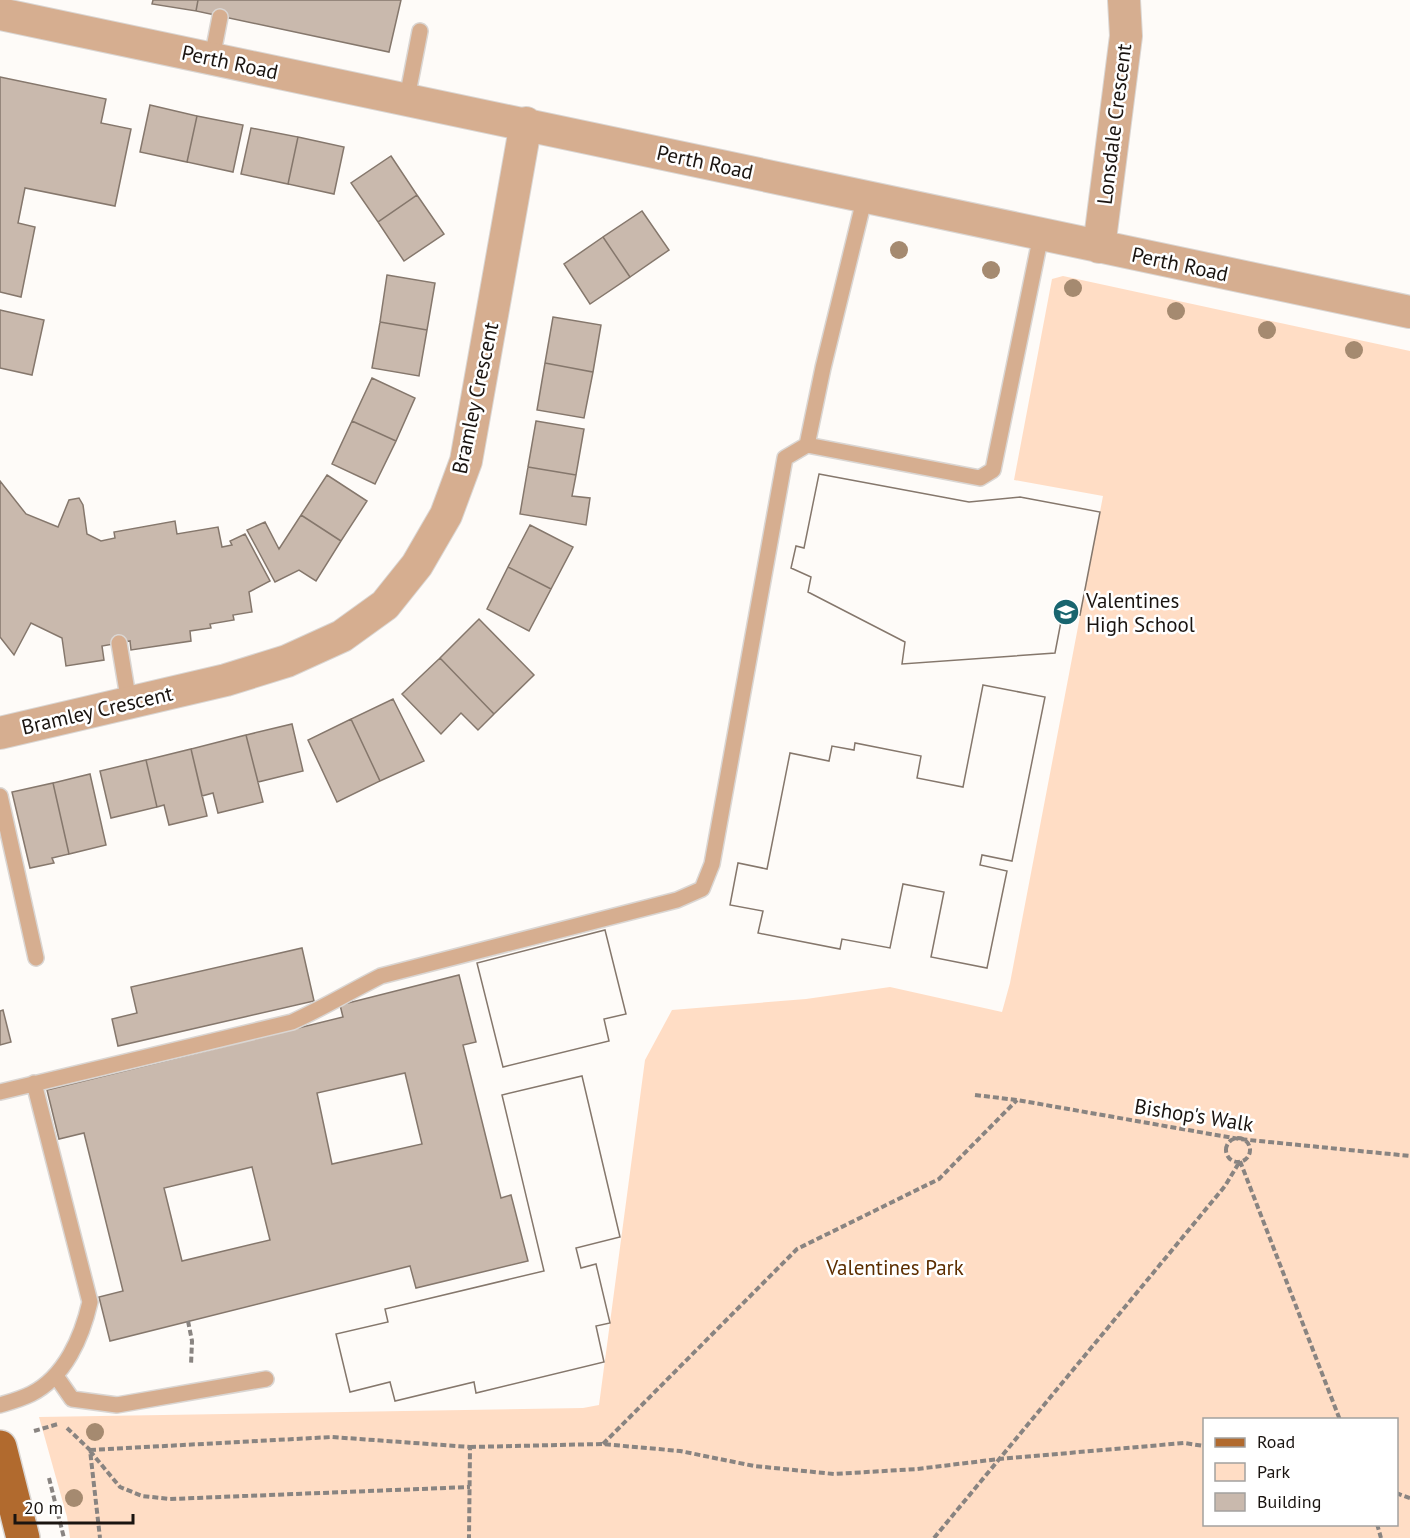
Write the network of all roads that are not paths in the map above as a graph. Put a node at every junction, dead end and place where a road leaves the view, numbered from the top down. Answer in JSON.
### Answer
{"nodes":[{"id":1,"x":1124,"y":0,"type":"edge"},
{"id":2,"x":0,"y":14,"type":"edge"},
{"id":3,"x":220,"y":17,"type":"dead end"},
{"id":4,"x":420,"y":31,"type":"dead end"},
{"id":5,"x":212,"y":58,"type":"junction"},
{"id":6,"x":407,"y":98,"type":"junction"},
{"id":7,"x":526,"y":123,"type":"junction"},
{"id":8,"x":865,"y":196,"type":"junction"},
{"id":9,"x":1041,"y":235,"type":"junction"},
{"id":10,"x":1099,"y":247,"type":"junction"},
{"id":11,"x":1410,"y":312,"type":"edge"},
{"id":12,"x":807,"y":445,"type":"junction"},
{"id":13,"x":119,"y":643,"type":"dead end"},
{"id":14,"x":129,"y":703,"type":"junction"},
{"id":15,"x":0,"y":733,"type":"edge"},
{"id":16,"x":0,"y":796,"type":"edge"},
{"id":17,"x":36,"y":958,"type":"dead end"},
{"id":18,"x":34,"y":1083,"type":"junction"},
{"id":19,"x":0,"y":1092,"type":"edge"},
{"id":20,"x":56,"y":1376,"type":"junction"},
{"id":21,"x":266,"y":1379,"type":"dead end"},
{"id":22,"x":0,"y":1405,"type":"edge"},
{"id":23,"x":0,"y":1447,"type":"edge"},
{"id":24,"x":23,"y":1538,"type":"edge"}],
"edges":[{"from":1,"to":10,"type":"street","name":"Lonsdale Crescent"},
{"from":2,"to":5,"type":"street","name":"Perth Road"},
{"from":3,"to":5,"type":"lane"},
{"from":4,"to":6,"type":"lane"},
{"from":5,"to":6,"type":"street","name":"Perth Road"},
{"from":6,"to":7,"type":"street","name":"Perth Road"},
{"from":7,"to":8,"type":"street","name":"Perth Road"},
{"from":7,"to":14,"type":"street","name":"Bramley Crescent"},
{"from":8,"to":9,"type":"street","name":"Perth Road"},
{"from":8,"to":12,"type":"lane"},
{"from":9,"to":10,"type":"street","name":"Perth Road"},
{"from":9,"to":12,"type":"lane"},
{"from":10,"to":11,"type":"street","name":"Perth Road"},
{"from":12,"to":18,"type":"lane"},
{"from":13,"to":14,"type":"lane"},
{"from":14,"to":15,"type":"street","name":"Bramley Crescent"},
{"from":16,"to":17,"type":"lane"},
{"from":18,"to":19,"type":"lane"},
{"from":18,"to":20,"type":"lane"},
{"from":20,"to":21,"type":"lane"},
{"from":20,"to":22,"type":"lane"},
{"from":23,"to":24,"type":"main road"}]}
